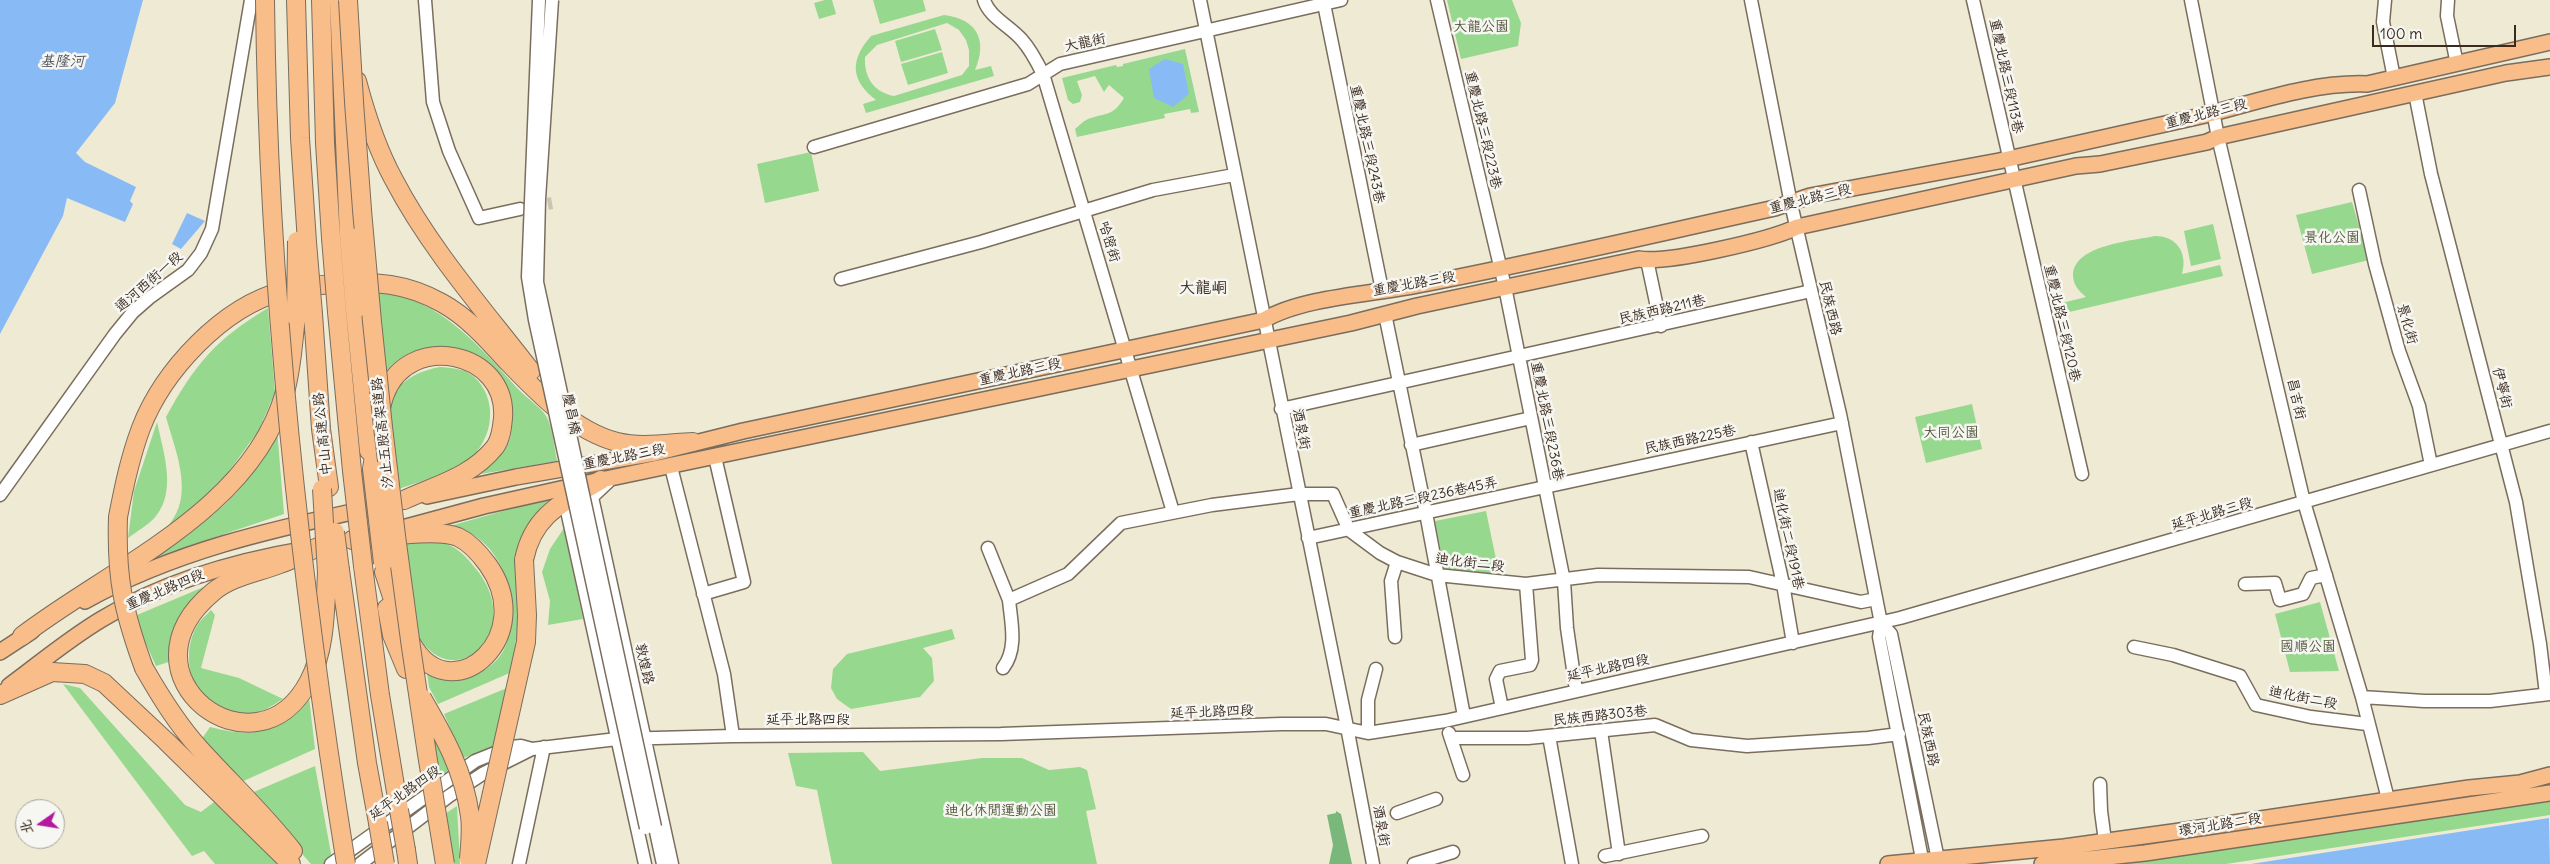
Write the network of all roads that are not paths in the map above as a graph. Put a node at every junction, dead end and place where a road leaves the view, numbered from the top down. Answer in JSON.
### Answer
{"nodes":[{"id":1,"x":251,"y":0,"type":"edge"},
{"id":2,"x":265,"y":0,"type":"edge"},
{"id":3,"x":296,"y":0,"type":"edge"},
{"id":4,"x":321,"y":0,"type":"edge"},
{"id":5,"x":425,"y":0,"type":"edge"},
{"id":6,"x":539,"y":0,"type":"edge"},
{"id":7,"x":552,"y":0,"type":"edge"},
{"id":8,"x":984,"y":0,"type":"edge"},
{"id":9,"x":1200,"y":0,"type":"edge"},
{"id":10,"x":1341,"y":0,"type":"edge"},
{"id":11,"x":1437,"y":0,"type":"edge"},
{"id":12,"x":1751,"y":0,"type":"edge"},
{"id":13,"x":1973,"y":0,"type":"edge"},
{"id":14,"x":2191,"y":0,"type":"edge"},
{"id":15,"x":2385,"y":0,"type":"edge"},
{"id":16,"x":2448,"y":0,"type":"edge"},
{"id":17,"x":342,"y":3,"type":"edge"},
{"id":18,"x":1324,"y":4,"type":"junction"},
{"id":19,"x":1206,"y":32,"type":"junction"},
{"id":20,"x":2550,"y":42,"type":"edge"},
{"id":21,"x":2457,"y":64,"type":"junction"},
{"id":22,"x":2550,"y":67,"type":"edge"},
{"id":23,"x":1043,"y":74,"type":"junction"},
{"id":24,"x":2394,"y":78,"type":"junction"},
{"id":25,"x":2415,"y":93,"type":"junction"},
{"id":26,"x":2213,"y":113,"type":"junction"},
{"id":27,"x":2218,"y":137,"type":"junction"},
{"id":28,"x":814,"y":147,"type":"dead end"},
{"id":29,"x":2008,"y":159,"type":"junction"},
{"id":30,"x":1234,"y":175,"type":"junction"},
{"id":31,"x":2014,"y":179,"type":"junction"},
{"id":32,"x":2359,"y":190,"type":"dead end"},
{"id":33,"x":1790,"y":204,"type":"junction"},
{"id":34,"x":520,"y":209,"type":"tunnel mouth"},
{"id":35,"x":1084,"y":210,"type":"junction"},
{"id":36,"x":1796,"y":227,"type":"junction"},
{"id":37,"x":1647,"y":260,"type":"junction"},
{"id":38,"x":1500,"y":268,"type":"junction"},
{"id":39,"x":841,"y":279,"type":"dead end"},
{"id":40,"x":1506,"y":287,"type":"junction"},
{"id":41,"x":1382,"y":290,"type":"junction"},
{"id":42,"x":1811,"y":292,"type":"junction"},
{"id":43,"x":1385,"y":314,"type":"junction"},
{"id":44,"x":304,"y":315,"type":"junction"},
{"id":45,"x":1264,"y":320,"type":"junction"},
{"id":46,"x":1661,"y":326,"type":"junction"},
{"id":47,"x":1268,"y":340,"type":"junction"},
{"id":48,"x":1126,"y":349,"type":"junction"},
{"id":49,"x":1519,"y":357,"type":"junction"},
{"id":50,"x":1132,"y":368,"type":"junction"},
{"id":51,"x":1399,"y":383,"type":"junction"},
{"id":52,"x":556,"y":407,"type":"junction"},
{"id":53,"x":1282,"y":409,"type":"junction"},
{"id":54,"x":1531,"y":418,"type":"junction"},
{"id":55,"x":1842,"y":423,"type":"junction"},
{"id":56,"x":2550,"y":431,"type":"edge"},
{"id":57,"x":693,"y":442,"type":"junction"},
{"id":58,"x":1751,"y":442,"type":"junction"},
{"id":59,"x":1411,"y":445,"type":"junction"},
{"id":60,"x":2501,"y":445,"type":"junction"},
{"id":61,"x":715,"y":457,"type":"junction"},
{"id":62,"x":2432,"y":465,"type":"junction"},
{"id":63,"x":671,"y":467,"type":"junction"},
{"id":64,"x":372,"y":469,"type":"junction"},
{"id":65,"x":2082,"y":474,"type":"dead end"},
{"id":66,"x":606,"y":479,"type":"junction"},
{"id":67,"x":1545,"y":487,"type":"junction"},
{"id":68,"x":0,"y":494,"type":"edge"},
{"id":69,"x":1299,"y":494,"type":"junction"},
{"id":70,"x":404,"y":500,"type":"junction"},
{"id":71,"x":2304,"y":502,"type":"junction"},
{"id":72,"x":566,"y":511,"type":"dead end"},
{"id":73,"x":1173,"y":512,"type":"junction"},
{"id":74,"x":1426,"y":513,"type":"junction"},
{"id":75,"x":279,"y":528,"type":"joint"},
{"id":76,"x":1349,"y":530,"type":"junction"},
{"id":77,"x":1308,"y":538,"type":"junction"},
{"id":78,"x":352,"y":540,"type":"junction"},
{"id":79,"x":318,"y":547,"type":"junction"},
{"id":80,"x":988,"y":548,"type":"dead end"},
{"id":81,"x":1397,"y":562,"type":"junction"},
{"id":82,"x":384,"y":568,"type":"junction"},
{"id":83,"x":333,"y":572,"type":"junction"},
{"id":84,"x":1437,"y":575,"type":"junction"},
{"id":85,"x":2326,"y":575,"type":"junction"},
{"id":86,"x":1564,"y":581,"type":"junction"},
{"id":87,"x":1526,"y":584,"type":"junction"},
{"id":88,"x":1783,"y":584,"type":"junction"},
{"id":89,"x":2245,"y":584,"type":"dead end"},
{"id":90,"x":703,"y":594,"type":"junction"},
{"id":91,"x":1876,"y":599,"type":"junction"},
{"id":92,"x":1010,"y":600,"type":"junction"},
{"id":93,"x":1881,"y":623,"type":"junction"},
{"id":94,"x":22,"y":636,"type":"junction"},
{"id":95,"x":1395,"y":636,"type":"dead end"},
{"id":96,"x":1793,"y":643,"type":"junction"},
{"id":97,"x":2134,"y":647,"type":"dead end"},
{"id":98,"x":0,"y":652,"type":"edge"},
{"id":99,"x":1003,"y":668,"type":"dead end"},
{"id":100,"x":1376,"y":669,"type":"dead end"},
{"id":101,"x":1576,"y":690,"type":"junction"},
{"id":102,"x":0,"y":694,"type":"edge"},
{"id":103,"x":2548,"y":694,"type":"edge"},
{"id":104,"x":2362,"y":697,"type":"junction"},
{"id":105,"x":1502,"y":708,"type":"junction"},
{"id":106,"x":1464,"y":716,"type":"junction"},
{"id":107,"x":1445,"y":721,"type":"junction"},
{"id":108,"x":2367,"y":724,"type":"junction"},
{"id":109,"x":1347,"y":727,"type":"junction"},
{"id":110,"x":1601,"y":731,"type":"junction"},
{"id":111,"x":1368,"y":733,"type":"junction"},
{"id":112,"x":1899,"y":734,"type":"junction"},
{"id":113,"x":734,"y":736,"type":"junction"},
{"id":114,"x":1549,"y":736,"type":"junction"},
{"id":115,"x":1451,"y":738,"type":"junction"},
{"id":116,"x":617,"y":739,"type":"junction"},
{"id":117,"x":646,"y":739,"type":"junction"},
{"id":118,"x":538,"y":748,"type":"junction"},
{"id":119,"x":2550,"y":775,"type":"edge"},
{"id":120,"x":1463,"y":776,"type":"dead end"},
{"id":121,"x":2100,"y":784,"type":"dead end"},
{"id":122,"x":2550,"y":793,"type":"edge"},
{"id":123,"x":1436,"y":799,"type":"dead end"},
{"id":124,"x":2388,"y":799,"type":"junction"},
{"id":125,"x":1397,"y":813,"type":"dead end"},
{"id":126,"x":650,"y":828,"type":"junction"},
{"id":127,"x":1702,"y":836,"type":"dead end"},
{"id":128,"x":2105,"y":841,"type":"junction"},
{"id":129,"x":1453,"y":852,"type":"dead end"},
{"id":130,"x":1619,"y":854,"type":"junction"},
{"id":131,"x":349,"y":856,"type":"edge"},
{"id":132,"x":1605,"y":856,"type":"dead end"},
{"id":133,"x":407,"y":857,"type":"edge"},
{"id":134,"x":1938,"y":861,"type":"edge"},
{"id":135,"x":1922,"y":862,"type":"edge"},
{"id":136,"x":291,"y":864,"type":"edge"},
{"id":137,"x":303,"y":864,"type":"edge"},
{"id":138,"x":331,"y":864,"type":"edge"},
{"id":139,"x":360,"y":864,"type":"edge"},
{"id":140,"x":385,"y":864,"type":"edge"},
{"id":141,"x":445,"y":864,"type":"edge"},
{"id":142,"x":469,"y":864,"type":"edge"},
{"id":143,"x":476,"y":864,"type":"edge"},
{"id":144,"x":519,"y":864,"type":"edge"},
{"id":145,"x":645,"y":864,"type":"edge"},
{"id":146,"x":654,"y":864,"type":"edge"},
{"id":147,"x":663,"y":864,"type":"edge"},
{"id":148,"x":672,"y":864,"type":"edge"},
{"id":149,"x":1373,"y":864,"type":"edge"},
{"id":150,"x":1414,"y":864,"type":"edge"},
{"id":151,"x":1572,"y":864,"type":"edge"},
{"id":152,"x":1888,"y":864,"type":"edge"},
{"id":153,"x":2042,"y":864,"type":"edge"}],
"edges":[{"from":1,"to":68,"type":"street","name":"通河西街一段"},
{"from":2,"to":131,"type":"highway","bridge":true},
{"from":3,"to":44,"type":"highway","name":"中山高速公路","bridge":true},
{"from":4,"to":133,"type":"highway","name":"中山高速公路","bridge":true},
{"from":5,"to":34,"type":"street"},
{"from":6,"to":126,"type":"street","name":"慶昌橋","bridge":true},
{"from":7,"to":126,"type":"street","name":"慶昌橋","bridge":true},
{"from":8,"to":23,"type":"street","name":"哈密街"},
{"from":9,"to":19,"type":"street","name":"酒泉街"},
{"from":10,"to":18,"type":"street","name":"大龍街"},
{"from":11,"to":38,"type":"street","name":"重慶北路三段223巷"},
{"from":12,"to":33,"type":"street","name":"民族西路"},
{"from":13,"to":29,"type":"street","name":"重慶北路三段113巷"},
{"from":14,"to":26,"type":"street","name":"昌吉街"},
{"from":15,"to":24,"type":"street"},
{"from":16,"to":21,"type":"street"},
{"from":17,"to":52,"type":"highway"},
{"from":17,"to":64,"type":"highway","bridge":true},
{"from":17,"to":141,"type":"highway","name":"汐止五股高架道路","bridge":true},
{"from":18,"to":19,"type":"street","name":"大龍街"},
{"from":18,"to":41,"type":"street","name":"重慶北路三段243巷"},
{"from":19,"to":23,"type":"street","name":"大龍街"},
{"from":19,"to":30,"type":"street","name":"酒泉街"},
{"from":20,"to":21,"type":"main road","name":"重慶北路三段"},
{"from":21,"to":24,"type":"main road","name":"重慶北路三段"},
{"from":22,"to":25,"type":"main road","name":"重慶北路三段"},
{"from":23,"to":28,"type":"street","name":"大龍街"},
{"from":23,"to":35,"type":"street","name":"哈密街"},
{"from":24,"to":26,"type":"main road","name":"重慶北路三段"},
{"from":25,"to":27,"type":"main road","name":"重慶北路三段"},
{"from":25,"to":60,"type":"street","name":"伊寧街"},
{"from":26,"to":27,"type":"street","name":"昌吉街"},
{"from":26,"to":29,"type":"main road","name":"重慶北路三段"},
{"from":27,"to":31,"type":"main road","name":"重慶北路三段"},
{"from":27,"to":71,"type":"street","name":"昌吉街"},
{"from":29,"to":31,"type":"street","name":"重慶北路三段113巷"},
{"from":29,"to":33,"type":"main road","name":"重慶北路三段"},
{"from":30,"to":35,"type":"street"},
{"from":30,"to":45,"type":"street","name":"酒泉街"},
{"from":31,"to":36,"type":"main road","name":"重慶北路三段"},
{"from":31,"to":65,"type":"street","name":"重慶北路三段120巷"},
{"from":32,"to":62,"type":"street","name":"景化街"},
{"from":33,"to":36,"type":"street","name":"民族西路"},
{"from":33,"to":38,"type":"main road","name":"重慶北路三段"},
{"from":35,"to":39,"type":"street"},
{"from":35,"to":48,"type":"street","name":"哈密街"},
{"from":36,"to":37,"type":"main road","name":"重慶北路三段"},
{"from":36,"to":42,"type":"street","name":"民族西路"},
{"from":37,"to":40,"type":"main road","name":"重慶北路三段"},
{"from":37,"to":46,"type":"street"},
{"from":38,"to":40,"type":"street","name":"重慶北路三段236巷"},
{"from":38,"to":41,"type":"main road","name":"重慶北路三段"},
{"from":40,"to":43,"type":"main road","name":"重慶北路三段"},
{"from":40,"to":49,"type":"street","name":"重慶北路三段236巷"},
{"from":41,"to":45,"type":"main road","name":"重慶北路三段"},
{"from":42,"to":46,"type":"street","name":"民族西路211巷"},
{"from":42,"to":55,"type":"street","name":"民族西路"},
{"from":43,"to":47,"type":"main road","name":"重慶北路三段"},
{"from":43,"to":51,"type":"street"},
{"from":44,"to":83,"type":"highway","name":"中山高速公路","bridge":true},
{"from":44,"to":94,"type":"highway"},
{"from":45,"to":47,"type":"street","name":"酒泉街"},
{"from":45,"to":48,"type":"main road","name":"重慶北路三段"},
{"from":46,"to":49,"type":"street","name":"民族西路211巷"},
{"from":47,"to":50,"type":"main road","name":"重慶北路三段"},
{"from":47,"to":53,"type":"street","name":"酒泉街"},
{"from":48,"to":50,"type":"street","name":"哈密街"},
{"from":48,"to":57,"type":"main road","name":"重慶北路三段"},
{"from":49,"to":51,"type":"street","name":"民族西路211巷"},
{"from":49,"to":54,"type":"street","name":"重慶北路三段236巷"},
{"from":50,"to":61,"type":"main road","name":"重慶北路三段"},
{"from":50,"to":73,"type":"street","name":"哈密街"},
{"from":51,"to":53,"type":"street","name":"民族西路211巷"},
{"from":51,"to":59,"type":"street"},
{"from":52,"to":57,"type":"highway"},
{"from":52,"to":137,"type":"highway","bridge":true},
{"from":53,"to":69,"type":"street","name":"酒泉街"},
{"from":54,"to":59,"type":"street"},
{"from":54,"to":67,"type":"street","name":"重慶北路三段236巷"},
{"from":55,"to":58,"type":"street","name":"民族西路225巷"},
{"from":55,"to":91,"type":"street","name":"民族西路"},
{"from":56,"to":60,"type":"street","name":"延平北路三段"},
{"from":57,"to":70,"type":"main road","name":"重慶北路三段"},
{"from":58,"to":67,"type":"street","name":"民族西路225巷"},
{"from":58,"to":88,"type":"street","name":"迪化街二段191巷"},
{"from":59,"to":74,"type":"street"},
{"from":60,"to":62,"type":"street","name":"延平北路三段"},
{"from":60,"to":103,"type":"street","name":"伊寧街"},
{"from":61,"to":63,"type":"main road","name":"重慶北路三段"},
{"from":61,"to":90,"type":"street"},
{"from":62,"to":71,"type":"street","name":"延平北路三段"},
{"from":63,"to":66,"type":"main road","name":"重慶北路三段"},
{"from":63,"to":90,"type":"street"},
{"from":64,"to":70,"type":"highway"},
{"from":64,"to":82,"type":"highway","bridge":true},
{"from":66,"to":78,"type":"main road","name":"重慶北路三段"},
{"from":66,"to":117,"type":"street","name":"敦煌路"},
{"from":66,"to":143,"type":"highway","bridge":true},
{"from":67,"to":74,"type":"street","name":"重慶北路三段236巷45弄"},
{"from":67,"to":86,"type":"street","name":"重慶北路三段236巷"},
{"from":69,"to":73,"type":"street"},
{"from":69,"to":76,"type":"street"},
{"from":69,"to":77,"type":"street","name":"酒泉街"},
{"from":70,"to":75,"type":"main road","name":"重慶北路三段"},
{"from":71,"to":85,"type":"street","name":"昌吉街"},
{"from":71,"to":93,"type":"street","name":"延平北路三段"},
{"from":72,"to":116,"type":"street"},
{"from":73,"to":92,"type":"street"},
{"from":74,"to":76,"type":"street","name":"重慶北路三段236巷45弄"},
{"from":74,"to":84,"type":"street"},
{"from":75,"to":94,"type":"main road","name":"重慶北路四段"},
{"from":76,"to":77,"type":"street","name":"重慶北路三段236巷45弄"},
{"from":76,"to":81,"type":"street","name":"迪化街二段"},
{"from":77,"to":109,"type":"street","name":"酒泉街"},
{"from":78,"to":79,"type":"main road","name":"重慶北路四段"},
{"from":78,"to":82,"type":"highway"},
{"from":79,"to":83,"type":"highway"},
{"from":79,"to":102,"type":"main road","name":"重慶北路四段"},
{"from":80,"to":92,"type":"street"},
{"from":81,"to":84,"type":"street","name":"迪化街二段"},
{"from":81,"to":95,"type":"street"},
{"from":82,"to":142,"type":"highway","bridge":true},
{"from":83,"to":140,"type":"highway","name":"中山高速公路","bridge":true},
{"from":84,"to":87,"type":"street","name":"迪化街二段"},
{"from":84,"to":106,"type":"street"},
{"from":85,"to":89,"type":"street"},
{"from":85,"to":104,"type":"street","name":"昌吉街"},
{"from":86,"to":87,"type":"street","name":"迪化街二段"},
{"from":86,"to":88,"type":"street","name":"迪化街二段"},
{"from":86,"to":101,"type":"street","name":"重慶北路三段236巷"},
{"from":87,"to":105,"type":"street"},
{"from":88,"to":91,"type":"street","name":"迪化街二段"},
{"from":88,"to":96,"type":"street","name":"迪化街二段191巷"},
{"from":90,"to":113,"type":"street"},
{"from":91,"to":93,"type":"street","name":"民族西路"},
{"from":92,"to":99,"type":"street"},
{"from":93,"to":96,"type":"street","name":"延平北路四段"},
{"from":93,"to":112,"type":"street","name":"民族西路"},
{"from":93,"to":134,"type":"street","name":"民族西路"},
{"from":94,"to":98,"type":"main road","name":"重慶北路四段"},
{"from":96,"to":101,"type":"street","name":"延平北路四段"},
{"from":97,"to":108,"type":"street","name":"迪化街二段"},
{"from":100,"to":111,"type":"street"},
{"from":101,"to":105,"type":"street","name":"延平北路四段"},
{"from":102,"to":136,"type":"highway"},
{"from":103,"to":104,"type":"street"},
{"from":104,"to":108,"type":"street","name":"昌吉街"},
{"from":105,"to":106,"type":"street","name":"延平北路四段"},
{"from":106,"to":107,"type":"street","name":"延平北路四段"},
{"from":107,"to":111,"type":"street","name":"延平北路四段"},
{"from":107,"to":115,"type":"street"},
{"from":108,"to":124,"type":"street","name":"昌吉街"},
{"from":109,"to":111,"type":"street","name":"延平北路四段"},
{"from":109,"to":113,"type":"street","name":"延平北路四段"},
{"from":109,"to":149,"type":"street","name":"酒泉街"},
{"from":110,"to":112,"type":"street","name":"民族西路303巷"},
{"from":110,"to":114,"type":"street","name":"民族西路303巷"},
{"from":110,"to":130,"type":"street"},
{"from":112,"to":135,"type":"street","name":"民族西路"},
{"from":113,"to":117,"type":"street","name":"延平北路四段"},
{"from":114,"to":115,"type":"street","name":"民族西路303巷"},
{"from":114,"to":151,"type":"street"},
{"from":115,"to":120,"type":"street"},
{"from":116,"to":117,"type":"street","name":"延平北路四段"},
{"from":116,"to":118,"type":"street","name":"延平北路四段"},
{"from":116,"to":145,"type":"street"},
{"from":117,"to":148,"type":"street","name":"敦煌路"},
{"from":118,"to":131,"type":"street","name":"延平北路四段"},
{"from":118,"to":139,"type":"street","name":"延平北路四段"},
{"from":118,"to":144,"type":"street"},
{"from":119,"to":124,"type":"main road","name":"環河北路二段"},
{"from":121,"to":128,"type":"street"},
{"from":122,"to":153,"type":"main road","name":"環河北路二段"},
{"from":123,"to":125,"type":"street"},
{"from":124,"to":128,"type":"main road","name":"環河北路二段"},
{"from":126,"to":146,"type":"street"},
{"from":126,"to":147,"type":"street"},
{"from":127,"to":130,"type":"street"},
{"from":128,"to":134,"type":"main road","name":"環河北路二段"},
{"from":129,"to":150,"type":"street"},
{"from":130,"to":132,"type":"street"},
{"from":131,"to":138,"type":"street","name":"延平北路四段"},
{"from":134,"to":135,"type":"main road","name":"環河北路二段"},
{"from":135,"to":152,"type":"main road","name":"環河北路二段"}]}
